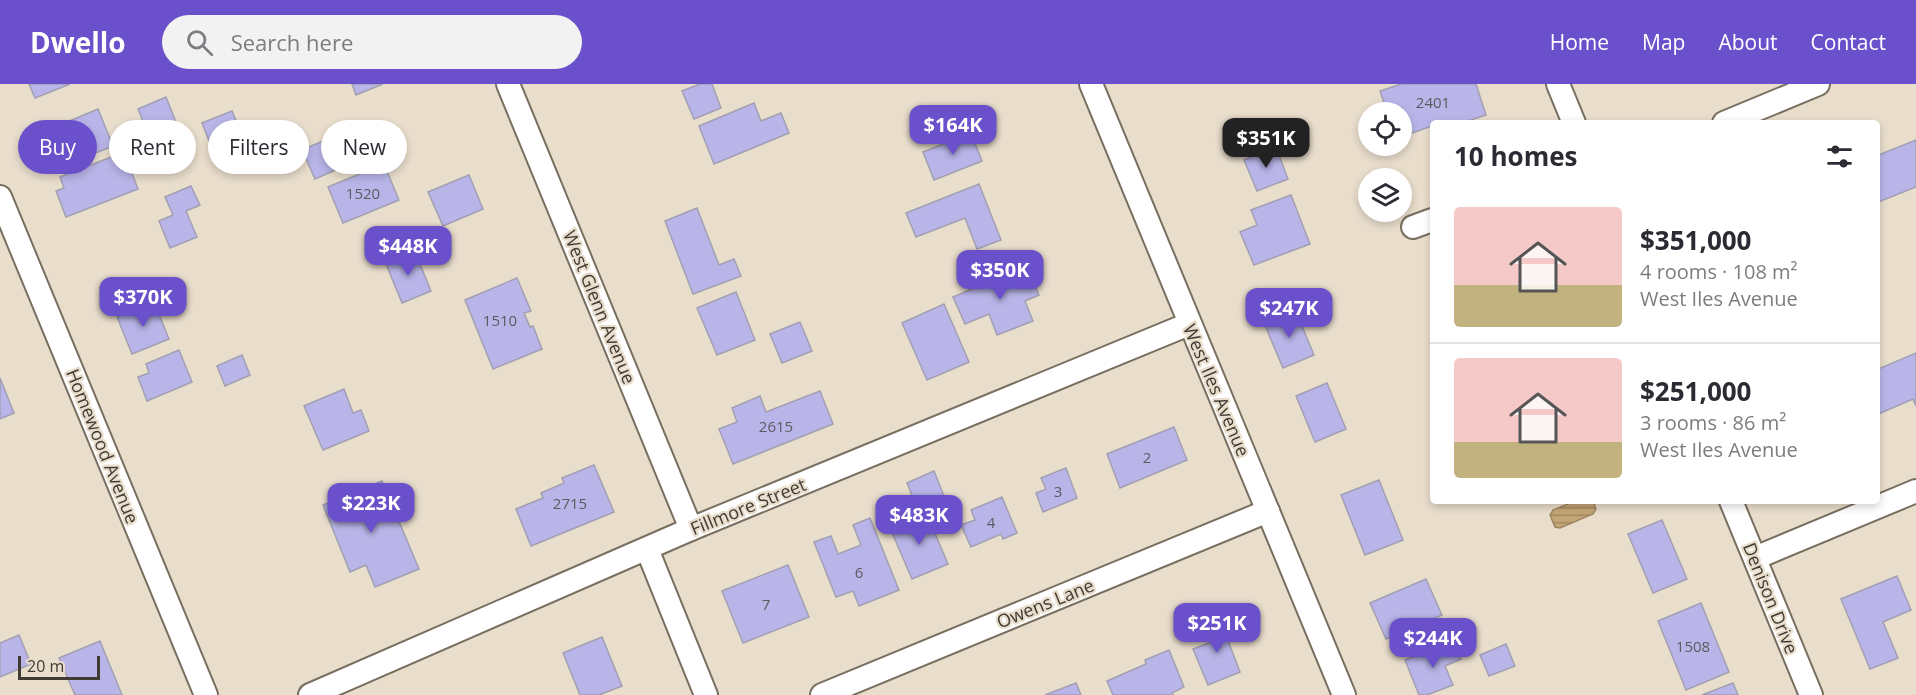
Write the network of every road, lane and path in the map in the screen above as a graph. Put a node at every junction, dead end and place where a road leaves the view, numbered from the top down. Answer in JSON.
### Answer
{"nodes":[{"id":1,"x":508,"y":84,"type":"edge"},
{"id":2,"x":1091,"y":84,"type":"edge"},
{"id":3,"x":1558,"y":84,"type":"edge"},
{"id":4,"x":1818,"y":84,"type":"edge"},
{"id":5,"x":1573,"y":120,"type":"edge"},
{"id":6,"x":1731,"y":120,"type":"edge"},
{"id":7,"x":0,"y":197,"type":"edge"},
{"id":8,"x":1189,"y":324,"type":"junction"},
{"id":9,"x":1916,"y":492,"type":"edge"},
{"id":10,"x":1732,"y":504,"type":"edge"},
{"id":11,"x":1268,"y":511,"type":"junction"},
{"id":12,"x":691,"y":530,"type":"junction"},
{"id":13,"x":647,"y":549,"type":"junction"},
{"id":14,"x":1755,"y":558,"type":"junction"},
{"id":15,"x":206,"y":695,"type":"edge"},
{"id":16,"x":310,"y":695,"type":"edge"},
{"id":17,"x":706,"y":695,"type":"edge"},
{"id":18,"x":822,"y":695,"type":"edge"},
{"id":19,"x":1344,"y":695,"type":"edge"},
{"id":20,"x":1810,"y":695,"type":"edge"}],
"edges":[{"from":1,"to":12,"type":"street","name":"West Glenn Avenue"},
{"from":2,"to":8,"type":"street","name":"West Iles Avenue"},
{"from":3,"to":5,"type":"street"},
{"from":4,"to":6,"type":"street"},
{"from":7,"to":15,"type":"street","name":"Homewood Avenue"},
{"from":8,"to":11,"type":"street","name":"West Iles Avenue"},
{"from":8,"to":12,"type":"street","name":"Fillmore Street"},
{"from":9,"to":14,"type":"street"},
{"from":10,"to":14,"type":"street","name":"Denison Drive"},
{"from":11,"to":18,"type":"street","name":"Owens Lane"},
{"from":11,"to":19,"type":"street","name":"West Iles Avenue"},
{"from":12,"to":13,"type":"street","name":"Fillmore Street"},
{"from":13,"to":16,"type":"street","name":"Fillmore Street"},
{"from":13,"to":17,"type":"street"},
{"from":14,"to":20,"type":"street","name":"Denison Drive"}]}
